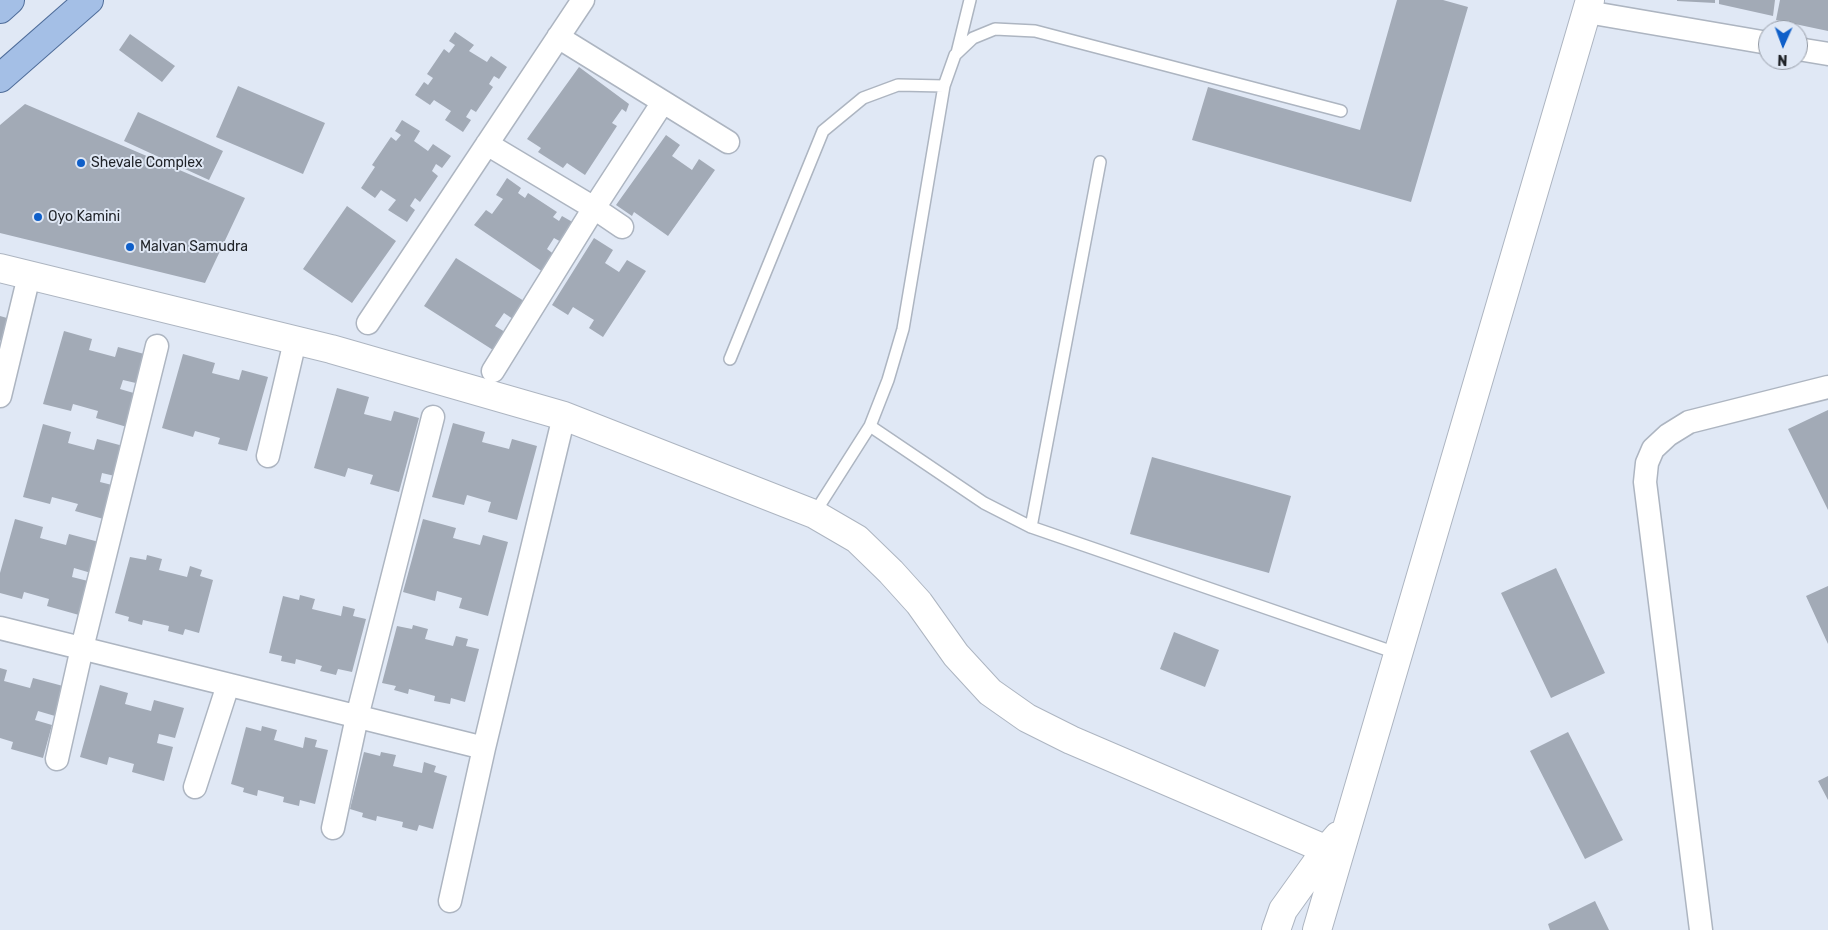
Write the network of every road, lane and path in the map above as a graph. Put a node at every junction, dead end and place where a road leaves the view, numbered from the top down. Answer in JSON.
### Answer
{"nodes":[{"id":1,"x":10,"y":0,"type":"edge"},
{"id":2,"x":89,"y":0,"type":"edge"},
{"id":3,"x":583,"y":0,"type":"edge"},
{"id":4,"x":970,"y":0,"type":"edge"},
{"id":5,"x":1588,"y":6,"type":"edge"},
{"id":6,"x":0,"y":9,"type":"edge"},
{"id":7,"x":558,"y":37,"type":"junction"},
{"id":8,"x":1758,"y":41,"type":"edge"},
{"id":9,"x":1808,"y":51,"type":"edge"},
{"id":10,"x":957,"y":53,"type":"junction"},
{"id":11,"x":1828,"y":54,"type":"edge"},
{"id":12,"x":0,"y":78,"type":"edge"},
{"id":13,"x":944,"y":86,"type":"junction"},
{"id":14,"x":663,"y":102,"type":"junction"},
{"id":15,"x":1341,"y":111,"type":"dead end"},
{"id":16,"x":728,"y":142,"type":"dead end"},
{"id":17,"x":487,"y":144,"type":"junction"},
{"id":18,"x":1100,"y":162,"type":"dead end"},
{"id":19,"x":594,"y":208,"type":"junction"},
{"id":20,"x":622,"y":227,"type":"dead end"},
{"id":21,"x":0,"y":268,"type":"edge"},
{"id":22,"x":29,"y":276,"type":"junction"},
{"id":23,"x":368,"y":323,"type":"dead end"},
{"id":24,"x":295,"y":341,"type":"junction"},
{"id":25,"x":157,"y":346,"type":"dead end"},
{"id":26,"x":730,"y":359,"type":"dead end"},
{"id":27,"x":493,"y":371,"type":"dead end"},
{"id":28,"x":1828,"y":387,"type":"edge"},
{"id":29,"x":0,"y":396,"type":"edge"},
{"id":30,"x":564,"y":416,"type":"junction"},
{"id":31,"x":433,"y":417,"type":"dead end"},
{"id":32,"x":870,"y":426,"type":"junction"},
{"id":33,"x":268,"y":456,"type":"dead end"},
{"id":34,"x":814,"y":514,"type":"junction"},
{"id":35,"x":1031,"y":527,"type":"junction"},
{"id":36,"x":0,"y":628,"type":"edge"},
{"id":37,"x":82,"y":648,"type":"junction"},
{"id":38,"x":1398,"y":654,"type":"junction"},
{"id":39,"x":228,"y":685,"type":"junction"},
{"id":40,"x":357,"y":716,"type":"junction"},
{"id":41,"x":484,"y":748,"type":"junction"},
{"id":42,"x":57,"y":759,"type":"dead end"},
{"id":43,"x":195,"y":787,"type":"dead end"},
{"id":44,"x":333,"y":828,"type":"dead end"},
{"id":45,"x":1333,"y":852,"type":"junction"},
{"id":46,"x":450,"y":901,"type":"dead end"},
{"id":47,"x":1276,"y":930,"type":"edge"},
{"id":48,"x":1317,"y":930,"type":"edge"},
{"id":49,"x":1701,"y":930,"type":"edge"}],
"edges":[{"from":1,"to":6,"type":"main road"},
{"from":2,"to":12,"type":"main road"},
{"from":3,"to":7,"type":"street"},
{"from":4,"to":10,"type":"lane"},
{"from":5,"to":8,"type":"street"},
{"from":5,"to":38,"type":"street"},
{"from":7,"to":14,"type":"street"},
{"from":7,"to":17,"type":"street"},
{"from":9,"to":11,"type":"street"},
{"from":10,"to":13,"type":"lane"},
{"from":10,"to":15,"type":"lane"},
{"from":13,"to":26,"type":"lane"},
{"from":13,"to":32,"type":"lane"},
{"from":14,"to":16,"type":"street"},
{"from":14,"to":19,"type":"street"},
{"from":17,"to":19,"type":"street"},
{"from":17,"to":23,"type":"street"},
{"from":18,"to":35,"type":"lane"},
{"from":19,"to":20,"type":"street"},
{"from":19,"to":27,"type":"street"},
{"from":21,"to":22,"type":"street"},
{"from":22,"to":24,"type":"street"},
{"from":22,"to":29,"type":"street"},
{"from":24,"to":30,"type":"street"},
{"from":24,"to":33,"type":"street"},
{"from":25,"to":37,"type":"street"},
{"from":28,"to":49,"type":"street"},
{"from":30,"to":34,"type":"street"},
{"from":30,"to":41,"type":"street"},
{"from":31,"to":40,"type":"street"},
{"from":32,"to":34,"type":"lane"},
{"from":32,"to":35,"type":"lane"},
{"from":34,"to":45,"type":"street"},
{"from":35,"to":38,"type":"lane"},
{"from":36,"to":37,"type":"street"},
{"from":37,"to":39,"type":"street"},
{"from":37,"to":42,"type":"street"},
{"from":38,"to":45,"type":"street"},
{"from":39,"to":40,"type":"street"},
{"from":39,"to":43,"type":"street"},
{"from":40,"to":41,"type":"street"},
{"from":40,"to":44,"type":"street"},
{"from":41,"to":46,"type":"street"},
{"from":45,"to":47,"type":"street"},
{"from":45,"to":48,"type":"street"}]}
